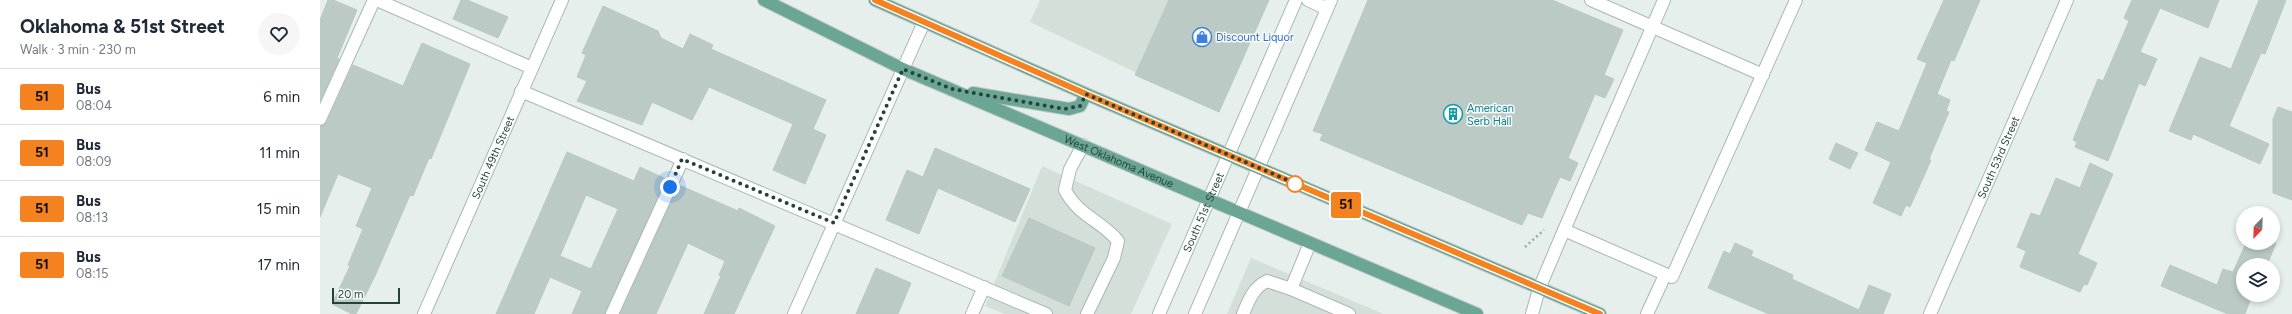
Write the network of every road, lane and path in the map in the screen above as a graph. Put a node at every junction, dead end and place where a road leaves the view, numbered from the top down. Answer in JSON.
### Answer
{"nodes":[{"id":1,"x":375,"y":0,"type":"edge"},
{"id":2,"x":562,"y":0,"type":"edge"},
{"id":3,"x":764,"y":0,"type":"edge"},
{"id":4,"x":875,"y":0,"type":"edge"},
{"id":5,"x":1296,"y":0,"type":"edge"},
{"id":6,"x":1308,"y":0,"type":"edge"},
{"id":7,"x":1590,"y":0,"type":"edge"},
{"id":8,"x":1664,"y":0,"type":"edge"},
{"id":9,"x":1796,"y":0,"type":"edge"},
{"id":10,"x":2067,"y":0,"type":"edge"},
{"id":11,"x":1329,"y":4,"type":"edge"},
{"id":12,"x":924,"y":22,"type":"junction"},
{"id":13,"x":1652,"y":27,"type":"junction"},
{"id":14,"x":532,"y":68,"type":"junction"},
{"id":15,"x":903,"y":69,"type":"junction"},
{"id":16,"x":1763,"y":75,"type":"junction"},
{"id":17,"x":952,"y":89,"type":"junction"},
{"id":18,"x":521,"y":91,"type":"junction"},
{"id":19,"x":1086,"y":94,"type":"junction"},
{"id":20,"x":320,"y":120,"type":"edge"},
{"id":21,"x":1082,"y":145,"type":"junction"},
{"id":22,"x":1229,"y":156,"type":"junction"},
{"id":23,"x":682,"y":159,"type":"junction"},
{"id":24,"x":1258,"y":168,"type":"junction"},
{"id":25,"x":1209,"y":200,"type":"junction"},
{"id":26,"x":1239,"y":212,"type":"junction"},
{"id":27,"x":834,"y":223,"type":"junction"},
{"id":28,"x":1564,"y":230,"type":"junction"},
{"id":29,"x":1310,"y":243,"type":"junction"},
{"id":30,"x":1665,"y":274,"type":"junction"},
{"id":31,"x":984,"y":287,"type":"junction"},
{"id":32,"x":1539,"y":288,"type":"junction"},
{"id":33,"x":1291,"y":289,"type":"junction"},
{"id":34,"x":424,"y":314,"type":"edge"},
{"id":35,"x":612,"y":314,"type":"edge"},
{"id":36,"x":794,"y":314,"type":"edge"},
{"id":37,"x":972,"y":314,"type":"edge"},
{"id":38,"x":1046,"y":314,"type":"edge"},
{"id":39,"x":1087,"y":314,"type":"edge"},
{"id":40,"x":1159,"y":314,"type":"edge"},
{"id":41,"x":1195,"y":314,"type":"edge"},
{"id":42,"x":1242,"y":314,"type":"edge"},
{"id":43,"x":1349,"y":314,"type":"edge"},
{"id":44,"x":1477,"y":314,"type":"edge"},
{"id":45,"x":1532,"y":314,"type":"edge"},
{"id":46,"x":1600,"y":314,"type":"edge"},
{"id":47,"x":1647,"y":314,"type":"edge"},
{"id":48,"x":1930,"y":314,"type":"edge"}],
"edges":[{"from":1,"to":14,"type":"street"},
{"from":1,"to":20,"type":"street"},
{"from":2,"to":14,"type":"street","name":"South 49th Street"},
{"from":3,"to":15,"type":"main road","name":"West Oklahoma Avenue"},
{"from":4,"to":12,"type":"main road"},
{"from":5,"to":22,"type":"street","name":"South 51st Street"},
{"from":6,"to":11,"type":"street"},
{"from":7,"to":13,"type":"street"},
{"from":8,"to":13,"type":"street"},
{"from":9,"to":16,"type":"street"},
{"from":10,"to":48,"type":"street","name":"South 53rd Street"},
{"from":11,"to":24,"type":"street"},
{"from":12,"to":15,"type":"street"},
{"from":12,"to":19,"type":"main road"},
{"from":13,"to":16,"type":"street"},
{"from":13,"to":28,"type":"street"},
{"from":14,"to":18,"type":"street","name":"South 49th Street"},
{"from":15,"to":17,"type":"main road","name":"West Oklahoma Avenue"},
{"from":15,"to":27,"type":"street"},
{"from":16,"to":30,"type":"street"},
{"from":17,"to":19,"type":"main road"},
{"from":17,"to":21,"type":"main road","name":"West Oklahoma Avenue"},
{"from":18,"to":23,"type":"street"},
{"from":18,"to":34,"type":"street","name":"South 49th Street"},
{"from":19,"to":22,"type":"main road"},
{"from":21,"to":25,"type":"main road","name":"West Oklahoma Avenue"},
{"from":21,"to":39,"type":"street"},
{"from":22,"to":24,"type":"main road"},
{"from":22,"to":25,"type":"street","name":"South 51st Street"},
{"from":23,"to":27,"type":"street"},
{"from":23,"to":35,"type":"street"},
{"from":24,"to":26,"type":"street"},
{"from":24,"to":32,"type":"main road"},
{"from":25,"to":26,"type":"main road","name":"West Oklahoma Avenue"},
{"from":25,"to":40,"type":"street","name":"South 51st Street"},
{"from":26,"to":29,"type":"main road","name":"West Oklahoma Avenue"},
{"from":26,"to":41,"type":"street"},
{"from":27,"to":31,"type":"street"},
{"from":27,"to":36,"type":"street"},
{"from":28,"to":30,"type":"street"},
{"from":28,"to":32,"type":"street"},
{"from":29,"to":33,"type":"street"},
{"from":29,"to":44,"type":"main road","name":"West Oklahoma Avenue"},
{"from":30,"to":47,"type":"street"},
{"from":31,"to":37,"type":"street"},
{"from":31,"to":38,"type":"street"},
{"from":32,"to":45,"type":"street"},
{"from":32,"to":46,"type":"main road"},
{"from":33,"to":42,"type":"street"},
{"from":33,"to":43,"type":"street"}]}
